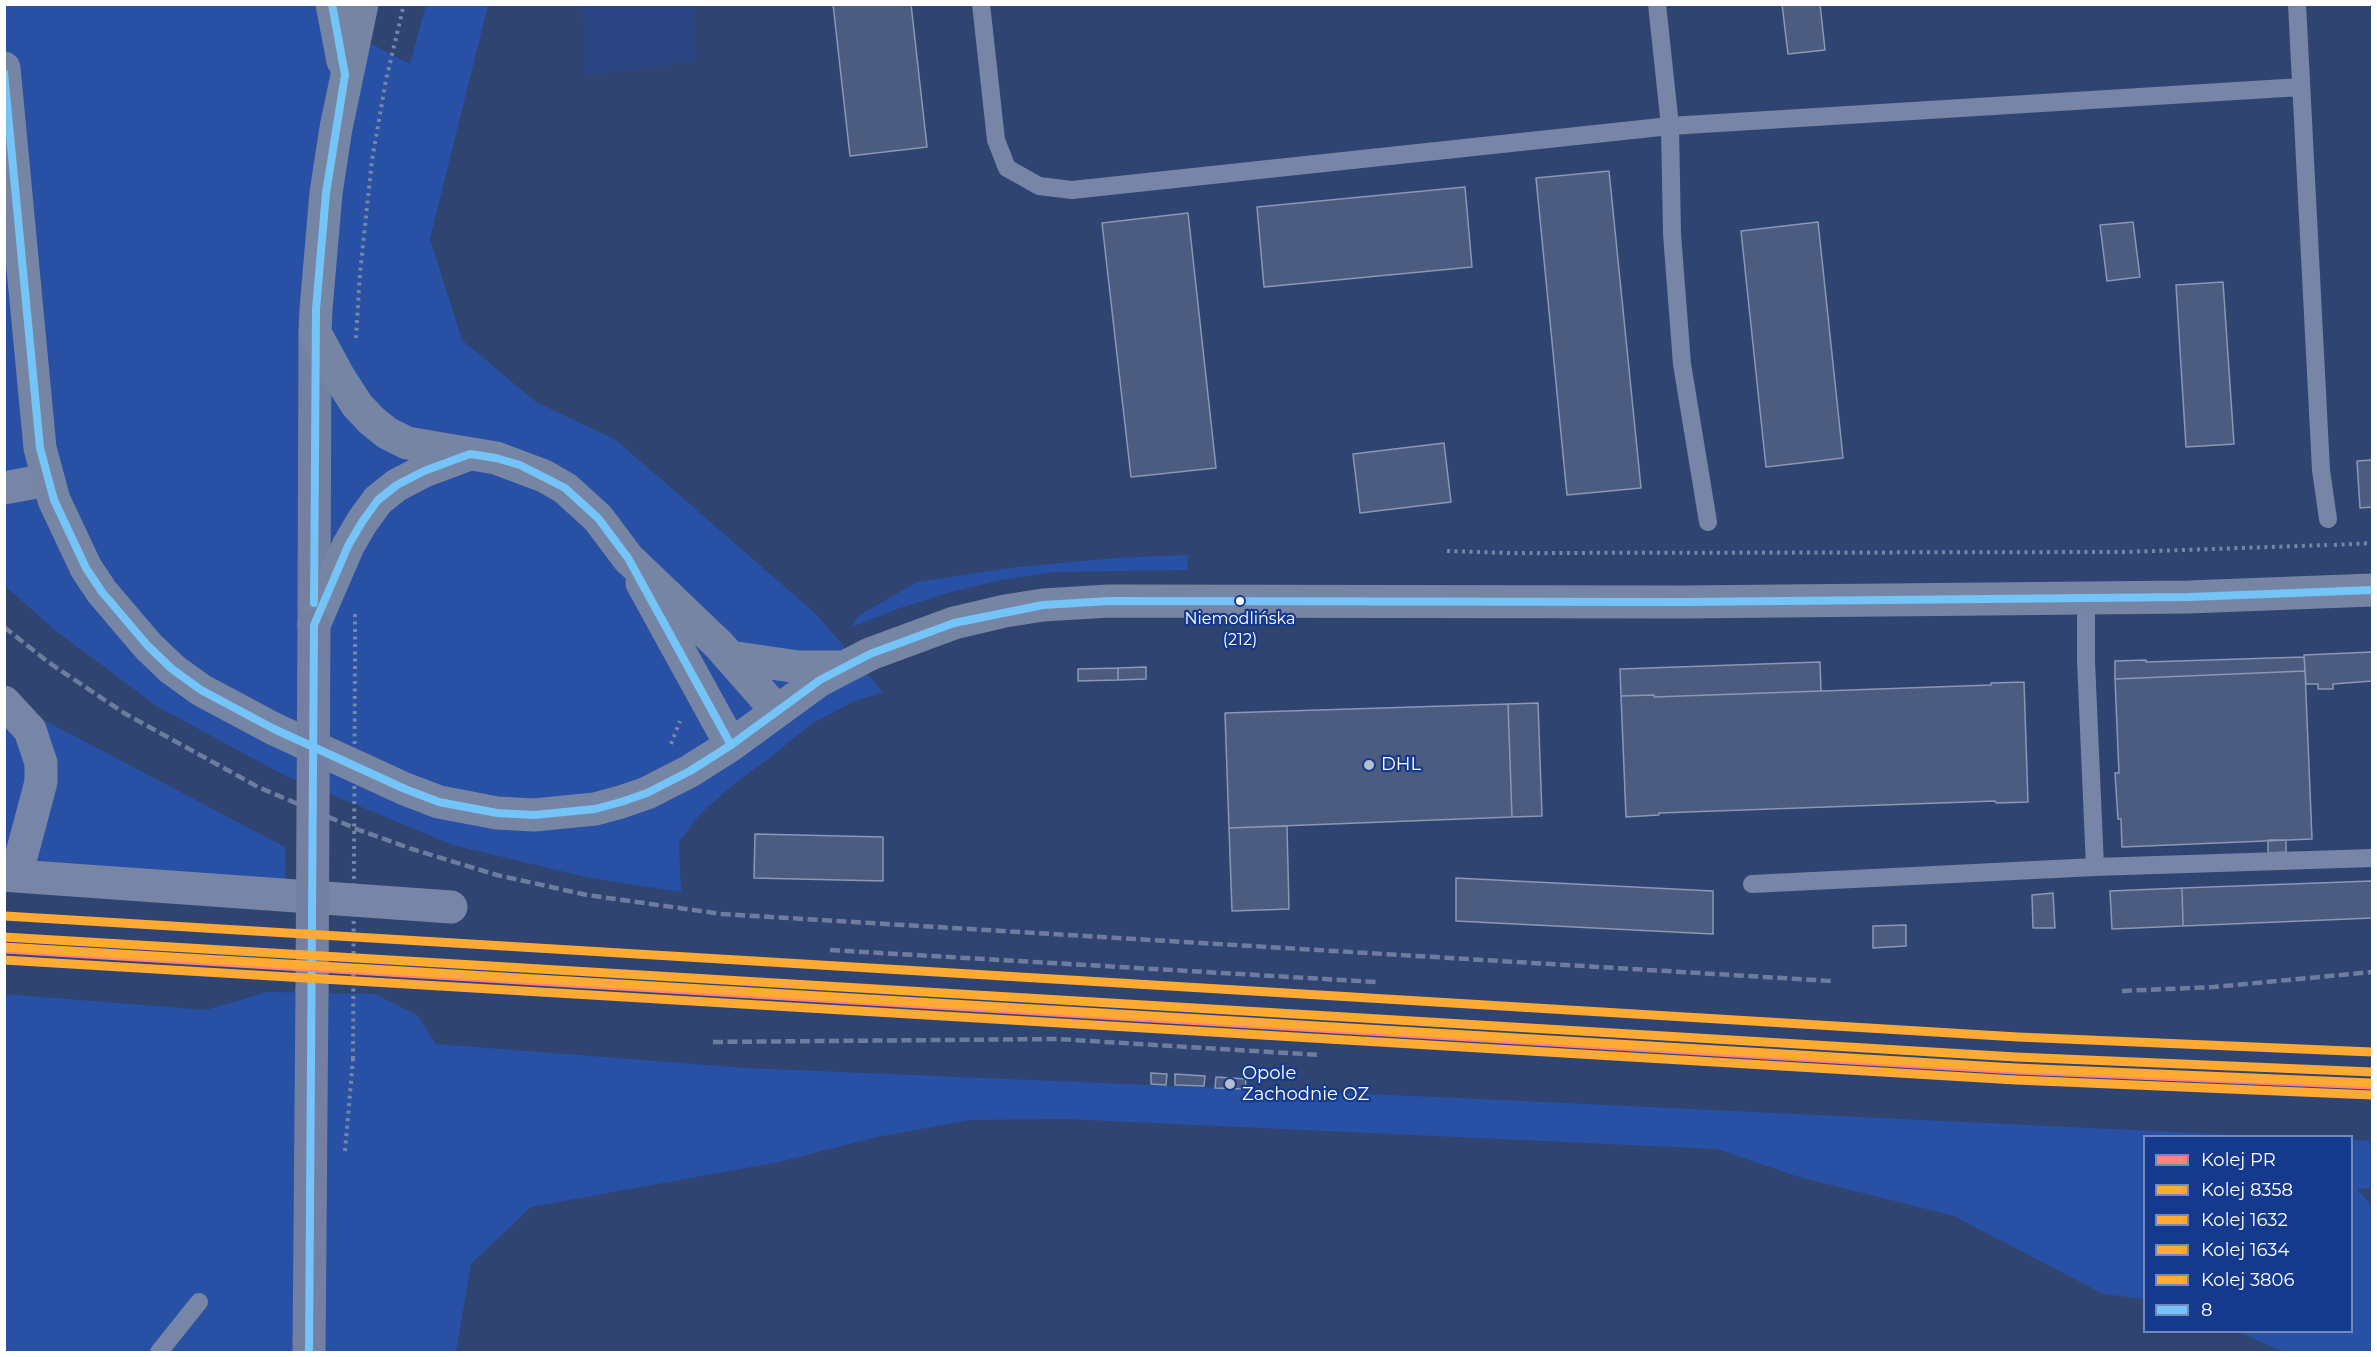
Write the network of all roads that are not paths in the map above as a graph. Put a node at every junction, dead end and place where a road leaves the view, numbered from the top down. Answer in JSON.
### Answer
{"nodes":[{"id":1,"x":332,"y":4,"type":"edge"},
{"id":2,"x":362,"y":4,"type":"edge"},
{"id":3,"x":981,"y":4,"type":"edge"},
{"id":4,"x":1657,"y":4,"type":"edge"},
{"id":5,"x":2297,"y":4,"type":"edge"},
{"id":6,"x":4,"y":68,"type":"edge"},
{"id":7,"x":345,"y":75,"type":"junction"},
{"id":8,"x":2301,"y":87,"type":"junction"},
{"id":9,"x":1670,"y":126,"type":"junction"},
{"id":10,"x":315,"y":333,"type":"junction"},
{"id":11,"x":470,"y":454,"type":"junction"},
{"id":12,"x":47,"y":480,"type":"junction"},
{"id":13,"x":4,"y":488,"type":"edge"},
{"id":14,"x":2328,"y":519,"type":"dead end"},
{"id":15,"x":1708,"y":522,"type":"dead end"},
{"id":16,"x":628,"y":558,"type":"junction"},
{"id":17,"x":2373,"y":590,"type":"edge"},
{"id":18,"x":2086,"y":598,"type":"junction"},
{"id":19,"x":314,"y":625,"type":"junction"},
{"id":20,"x":730,"y":657,"type":"junction"},
{"id":21,"x":845,"y":667,"type":"junction"},
{"id":22,"x":4,"y":702,"type":"edge"},
{"id":23,"x":777,"y":711,"type":"junction"},
{"id":24,"x":731,"y":745,"type":"junction"},
{"id":25,"x":2373,"y":858,"type":"edge"},
{"id":26,"x":2094,"y":867,"type":"junction"},
{"id":27,"x":10,"y":875,"type":"edge"},
{"id":28,"x":1752,"y":884,"type":"dead end"},
{"id":29,"x":451,"y":908,"type":"dead end"},
{"id":30,"x":199,"y":1302,"type":"dead end"},
{"id":31,"x":159,"y":1353,"type":"edge"},
{"id":32,"x":309,"y":1353,"type":"edge"}],
"edges":[{"from":1,"to":7,"type":"main road"},
{"from":2,"to":7,"type":"main road"},
{"from":3,"to":9,"type":"lane"},
{"from":4,"to":9,"type":"lane"},
{"from":5,"to":8,"type":"lane"},
{"from":6,"to":12,"type":"main road"},
{"from":7,"to":10,"type":"main road"},
{"from":8,"to":9,"type":"lane"},
{"from":8,"to":14,"type":"lane"},
{"from":9,"to":15,"type":"lane"},
{"from":10,"to":11,"type":"main road"},
{"from":10,"to":19,"type":"main road"},
{"from":11,"to":16,"type":"main road"},
{"from":11,"to":19,"type":"main road"},
{"from":12,"to":13,"type":"street"},
{"from":12,"to":24,"type":"main road"},
{"from":16,"to":20,"type":"main road"},
{"from":16,"to":24,"type":"main road"},
{"from":17,"to":18,"type":"main road"},
{"from":18,"to":21,"type":"main road"},
{"from":18,"to":26,"type":"lane"},
{"from":19,"to":32,"type":"main road","bridge":true},
{"from":20,"to":21,"type":"main road"},
{"from":20,"to":23,"type":"main road"},
{"from":21,"to":23,"type":"main road"},
{"from":22,"to":27,"type":"street"},
{"from":23,"to":24,"type":"main road"},
{"from":25,"to":26,"type":"lane"},
{"from":26,"to":28,"type":"lane"},
{"from":27,"to":29,"type":"street"},
{"from":30,"to":31,"type":"lane"}]}
